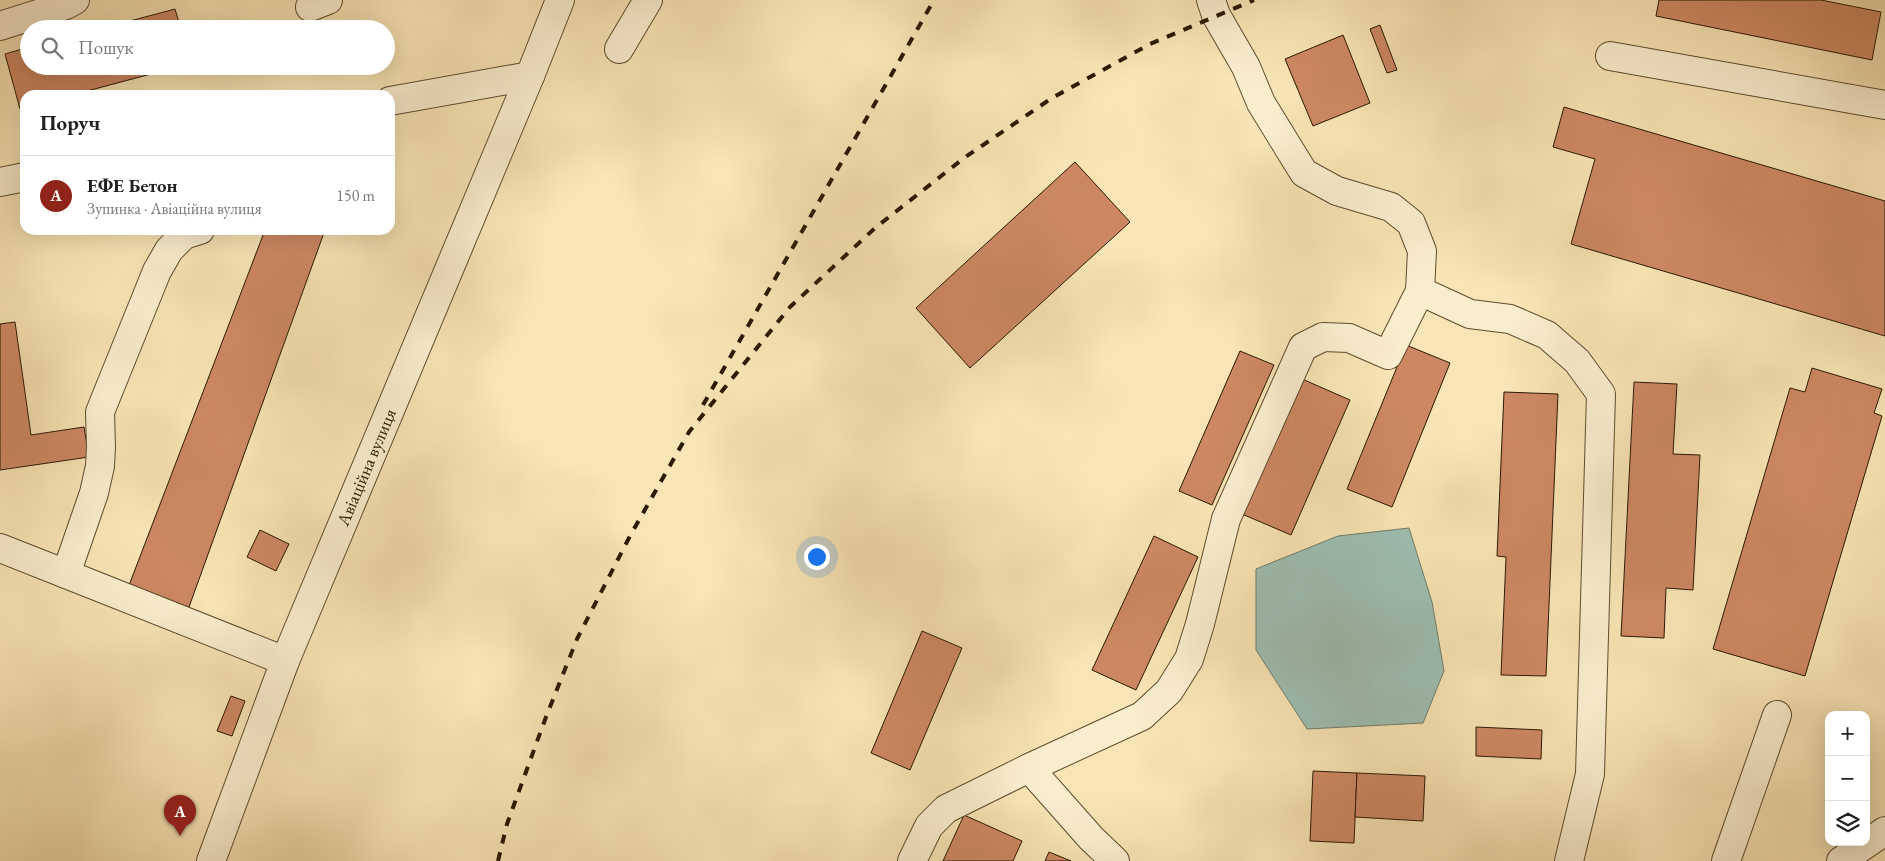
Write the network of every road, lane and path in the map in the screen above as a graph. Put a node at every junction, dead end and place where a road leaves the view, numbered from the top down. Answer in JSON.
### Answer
{"nodes":[{"id":1,"x":75,"y":0,"type":"edge"},
{"id":2,"x":560,"y":0,"type":"edge"},
{"id":3,"x":648,"y":0,"type":"edge"},
{"id":4,"x":1211,"y":0,"type":"edge"},
{"id":5,"x":0,"y":26,"type":"edge"},
{"id":6,"x":619,"y":49,"type":"dead end"},
{"id":7,"x":1610,"y":56,"type":"dead end"},
{"id":8,"x":530,"y":76,"type":"junction"},
{"id":9,"x":395,"y":100,"type":"edge"},
{"id":10,"x":1885,"y":105,"type":"edge"},
{"id":11,"x":20,"y":178,"type":"edge"},
{"id":12,"x":0,"y":182,"type":"edge"},
{"id":13,"x":184,"y":235,"type":"edge"},
{"id":14,"x":1420,"y":291,"type":"junction"},
{"id":15,"x":0,"y":548,"type":"edge"},
{"id":16,"x":66,"y":574,"type":"junction"},
{"id":17,"x":285,"y":661,"type":"junction"},
{"id":18,"x":1778,"y":715,"type":"dead end"},
{"id":19,"x":1028,"y":768,"type":"junction"},
{"id":20,"x":1885,"y":831,"type":"edge"},
{"id":21,"x":211,"y":861,"type":"edge"},
{"id":22,"x":912,"y":861,"type":"edge"},
{"id":23,"x":1115,"y":861,"type":"edge"},
{"id":24,"x":1569,"y":861,"type":"edge"},
{"id":25,"x":1726,"y":861,"type":"edge"},
{"id":26,"x":1841,"y":861,"type":"edge"}],
"edges":[{"from":1,"to":5,"type":"street"},
{"from":2,"to":8,"type":"street","name":"Авіаційна вулиця"},
{"from":3,"to":6,"type":"street"},
{"from":4,"to":14,"type":"street"},
{"from":7,"to":10,"type":"street"},
{"from":8,"to":9,"type":"street"},
{"from":8,"to":17,"type":"street","name":"Авіаційна вулиця"},
{"from":11,"to":12,"type":"street"},
{"from":13,"to":16,"type":"street"},
{"from":14,"to":19,"type":"street"},
{"from":14,"to":24,"type":"street"},
{"from":15,"to":16,"type":"street"},
{"from":16,"to":17,"type":"street"},
{"from":17,"to":21,"type":"street","name":"Авіаційна вулиця"},
{"from":18,"to":25,"type":"street"},
{"from":19,"to":22,"type":"street"},
{"from":19,"to":23,"type":"street"},
{"from":20,"to":26,"type":"street"}]}
